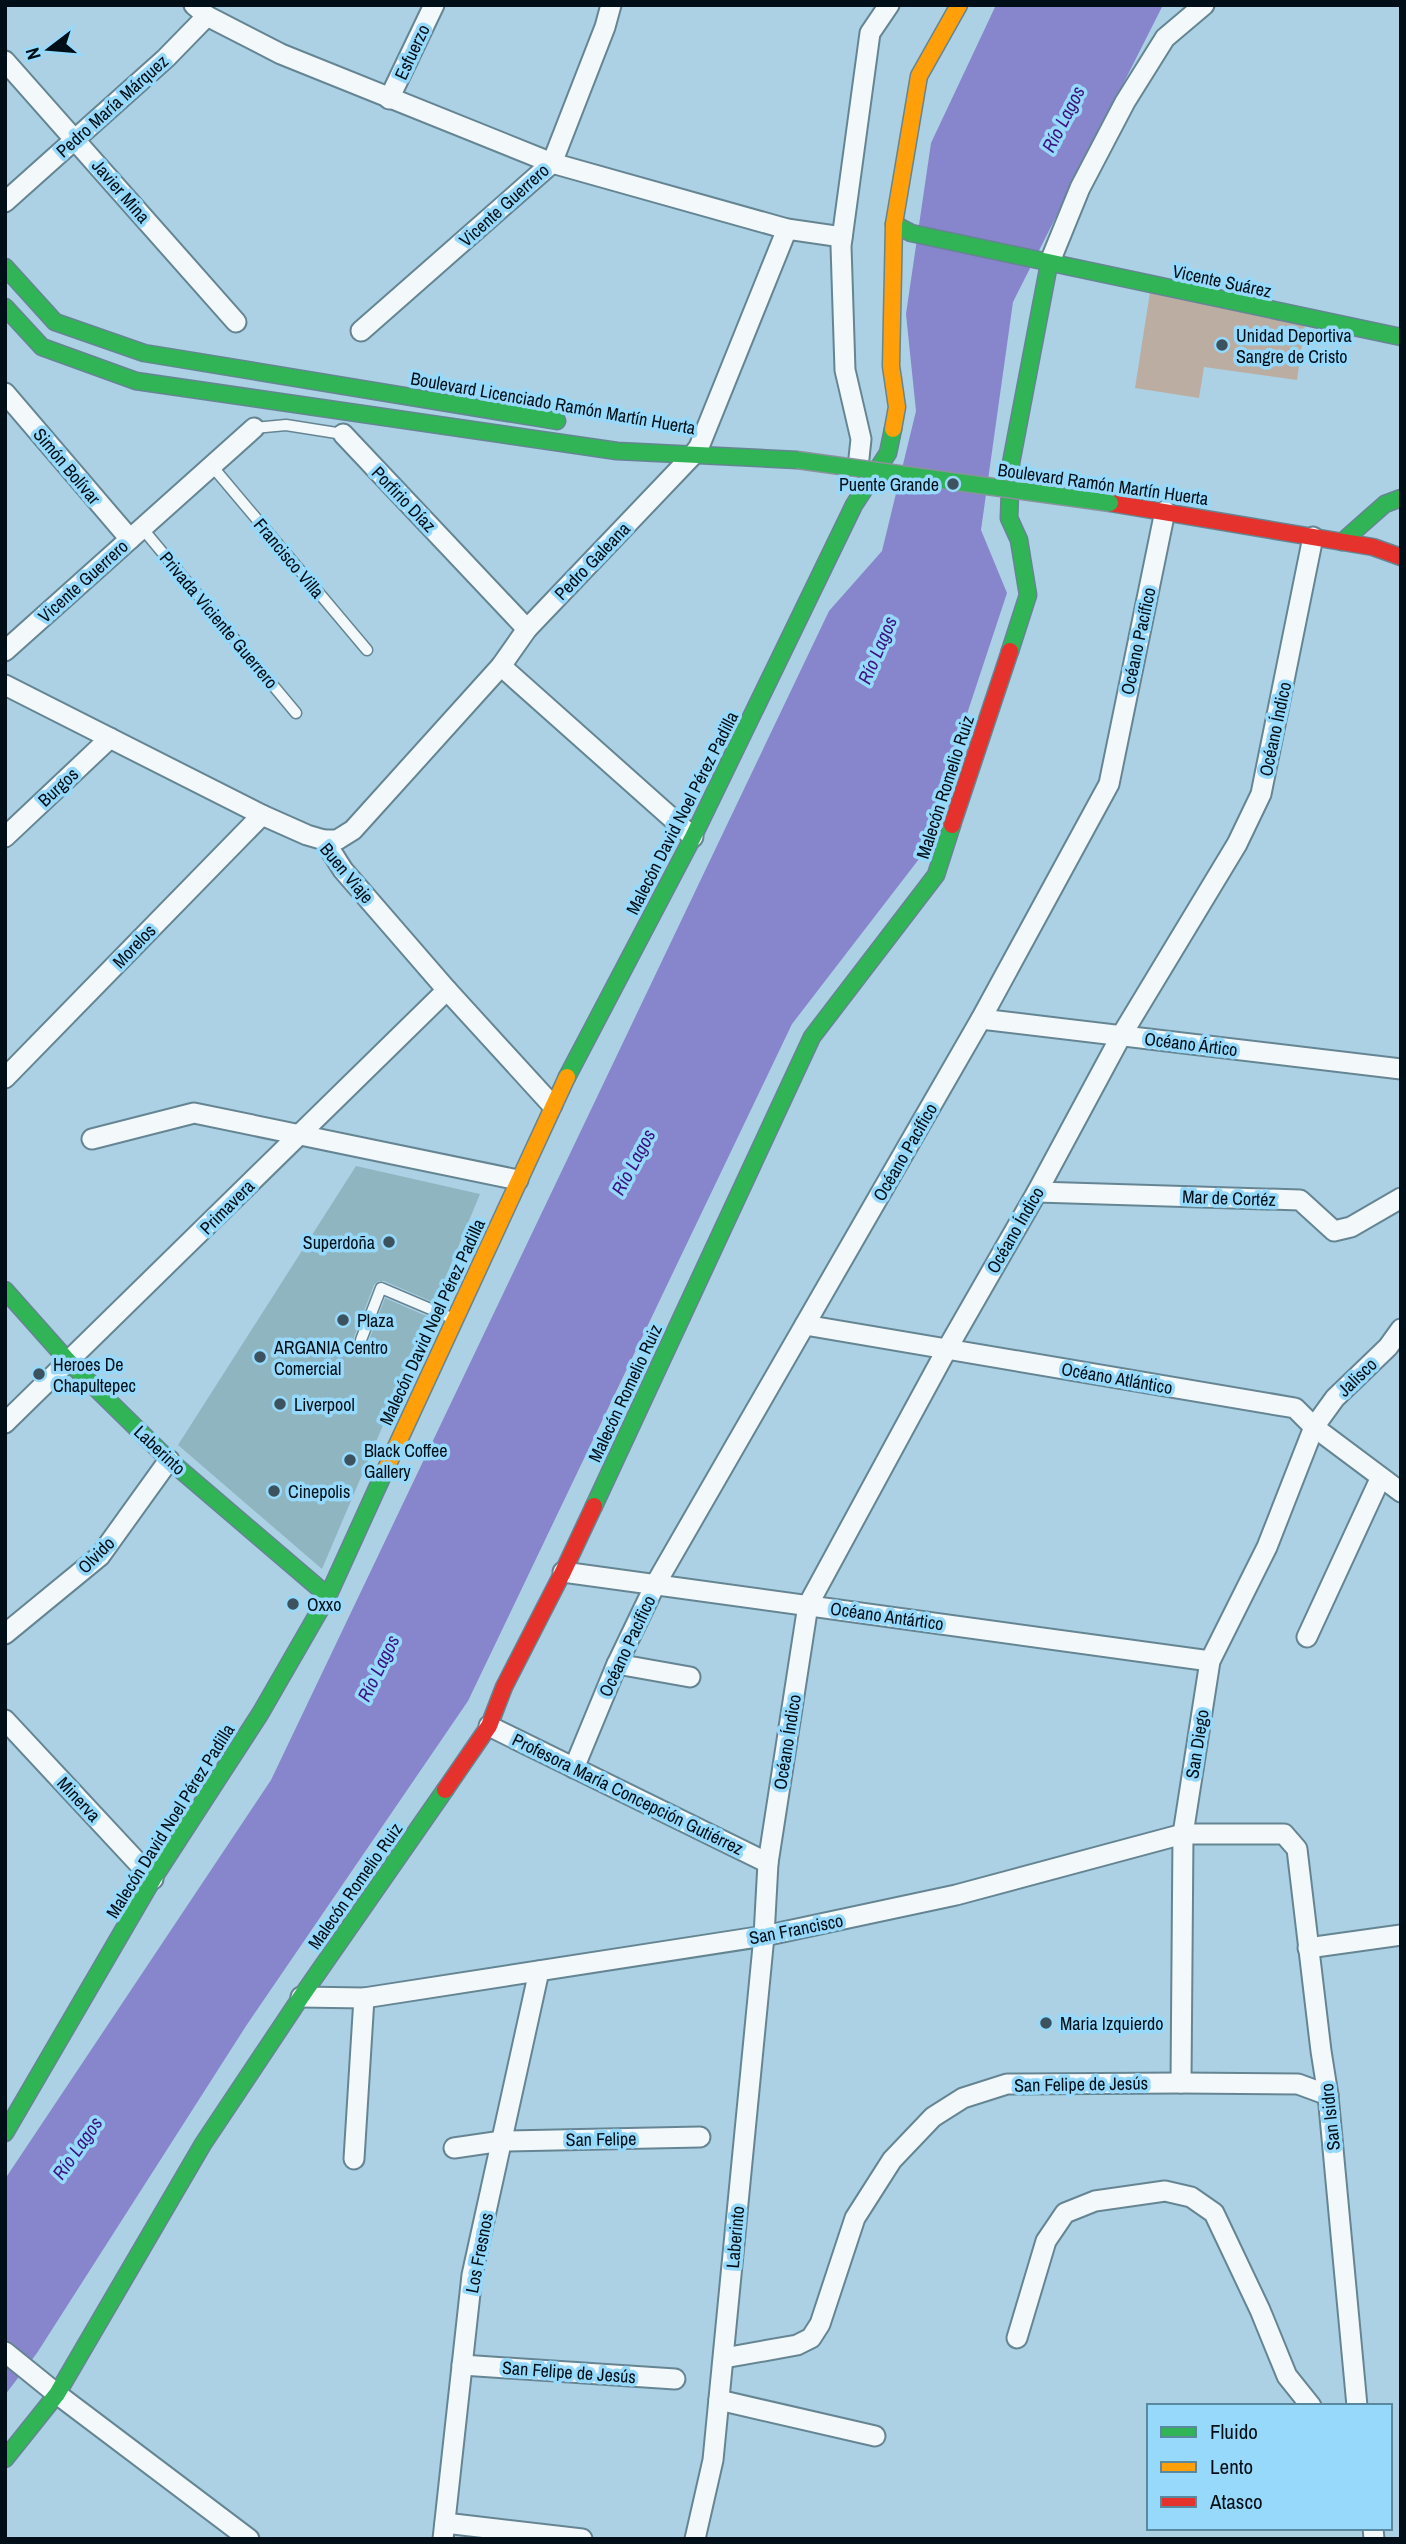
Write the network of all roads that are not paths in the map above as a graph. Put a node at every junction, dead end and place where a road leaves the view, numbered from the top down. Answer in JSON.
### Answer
{"nodes":[{"id":1,"x":434,"y":5,"type":"edge"},
{"id":2,"x":611,"y":5,"type":"edge"},
{"id":3,"x":890,"y":5,"type":"edge"},
{"id":4,"x":959,"y":5,"type":"edge"},
{"id":5,"x":1204,"y":5,"type":"edge"},
{"id":6,"x":205,"y":9,"type":"edge"},
{"id":7,"x":5,"y":61,"type":"edge"},
{"id":8,"x":389,"y":100,"type":"junction"},
{"id":9,"x":76,"y":139,"type":"junction"},
{"id":10,"x":552,"y":163,"type":"junction"},
{"id":11,"x":5,"y":202,"type":"edge"},
{"id":12,"x":894,"y":224,"type":"junction"},
{"id":13,"x":787,"y":229,"type":"junction"},
{"id":14,"x":842,"y":237,"type":"junction"},
{"id":15,"x":1042,"y":263,"type":"junction"},
{"id":16,"x":5,"y":267,"type":"edge"},
{"id":17,"x":5,"y":307,"type":"edge"},
{"id":18,"x":236,"y":322,"type":"dead end"},
{"id":19,"x":361,"y":331,"type":"dead end"},
{"id":20,"x":1401,"y":337,"type":"edge"},
{"id":21,"x":5,"y":393,"type":"edge"},
{"id":22,"x":579,"y":425,"type":"dead end"},
{"id":23,"x":254,"y":428,"type":"joint"},
{"id":24,"x":343,"y":434,"type":"joint"},
{"id":25,"x":646,"y":437,"type":"dead end"},
{"id":26,"x":695,"y":452,"type":"junction"},
{"id":27,"x":719,"y":456,"type":"joint"},
{"id":28,"x":212,"y":466,"type":"junction"},
{"id":29,"x":1401,"y":498,"type":"edge"},
{"id":30,"x":854,"y":505,"type":"junction"},
{"id":31,"x":1165,"y":511,"type":"junction"},
{"id":32,"x":136,"y":534,"type":"junction"},
{"id":33,"x":1313,"y":537,"type":"junction"},
{"id":34,"x":1342,"y":542,"type":"junction"},
{"id":35,"x":1401,"y":557,"type":"edge"},
{"id":36,"x":527,"y":629,"type":"junction"},
{"id":37,"x":367,"y":650,"type":"dead end"},
{"id":38,"x":5,"y":651,"type":"edge"},
{"id":39,"x":501,"y":666,"type":"junction"},
{"id":40,"x":5,"y":685,"type":"edge"},
{"id":41,"x":296,"y":713,"type":"dead end"},
{"id":42,"x":110,"y":738,"type":"junction"},
{"id":43,"x":262,"y":815,"type":"junction"},
{"id":44,"x":5,"y":837,"type":"edge"},
{"id":45,"x":693,"y":837,"type":"junction"},
{"id":46,"x":324,"y":840,"type":"junction"},
{"id":47,"x":447,"y":990,"type":"junction"},
{"id":48,"x":981,"y":1018,"type":"junction"},
{"id":49,"x":1121,"y":1036,"type":"junction"},
{"id":50,"x":1401,"y":1069,"type":"edge"},
{"id":51,"x":5,"y":1078,"type":"edge"},
{"id":52,"x":552,"y":1105,"type":"junction"},
{"id":53,"x":301,"y":1134,"type":"junction"},
{"id":54,"x":92,"y":1139,"type":"dead end"},
{"id":55,"x":518,"y":1180,"type":"junction"},
{"id":56,"x":1037,"y":1192,"type":"junction"},
{"id":57,"x":1401,"y":1198,"type":"edge"},
{"id":58,"x":5,"y":1290,"type":"edge"},
{"id":59,"x":454,"y":1319,"type":"junction"},
{"id":60,"x":806,"y":1325,"type":"junction"},
{"id":61,"x":1401,"y":1329,"type":"edge"},
{"id":62,"x":361,"y":1340,"type":"dead end"},
{"id":63,"x":947,"y":1349,"type":"junction"},
{"id":64,"x":69,"y":1362,"type":"junction"},
{"id":65,"x":5,"y":1423,"type":"edge"},
{"id":66,"x":1314,"y":1427,"type":"junction"},
{"id":67,"x":169,"y":1460,"type":"junction"},
{"id":68,"x":1380,"y":1479,"type":"junction"},
{"id":69,"x":1401,"y":1492,"type":"edge"},
{"id":70,"x":563,"y":1572,"type":"junction"},
{"id":71,"x":655,"y":1585,"type":"junction"},
{"id":72,"x":328,"y":1596,"type":"junction"},
{"id":73,"x":808,"y":1605,"type":"junction"},
{"id":74,"x":5,"y":1634,"type":"edge"},
{"id":75,"x":1307,"y":1637,"type":"dead end"},
{"id":76,"x":1210,"y":1661,"type":"junction"},
{"id":77,"x":617,"y":1664,"type":"junction"},
{"id":78,"x":690,"y":1677,"type":"dead end"},
{"id":79,"x":5,"y":1720,"type":"edge"},
{"id":80,"x":489,"y":1726,"type":"junction"},
{"id":81,"x":574,"y":1768,"type":"junction"},
{"id":82,"x":1183,"y":1834,"type":"junction"},
{"id":83,"x":1284,"y":1834,"type":"joint"},
{"id":84,"x":768,"y":1863,"type":"junction"},
{"id":85,"x":153,"y":1879,"type":"junction"},
{"id":86,"x":1401,"y":1935,"type":"edge"},
{"id":87,"x":764,"y":1936,"type":"junction"},
{"id":88,"x":1308,"y":1948,"type":"junction"},
{"id":89,"x":539,"y":1971,"type":"junction"},
{"id":90,"x":301,"y":1997,"type":"junction"},
{"id":91,"x":364,"y":1998,"type":"junction"},
{"id":92,"x":1181,"y":2083,"type":"junction"},
{"id":93,"x":1328,"y":2095,"type":"junction"},
{"id":94,"x":5,"y":2133,"type":"edge"},
{"id":95,"x":700,"y":2137,"type":"dead end"},
{"id":96,"x":502,"y":2141,"type":"junction"},
{"id":97,"x":454,"y":2148,"type":"dead end"},
{"id":98,"x":354,"y":2160,"type":"dead end"},
{"id":99,"x":1017,"y":2338,"type":"dead end"},
{"id":100,"x":5,"y":2352,"type":"edge"},
{"id":101,"x":724,"y":2357,"type":"junction"},
{"id":102,"x":463,"y":2365,"type":"junction"},
{"id":103,"x":674,"y":2379,"type":"dead end"},
{"id":104,"x":57,"y":2394,"type":"junction"},
{"id":105,"x":719,"y":2400,"type":"junction"},
{"id":106,"x":1309,"y":2404,"type":"edge"},
{"id":107,"x":1357,"y":2404,"type":"edge"},
{"id":108,"x":874,"y":2436,"type":"dead end"},
{"id":109,"x":5,"y":2459,"type":"edge"},
{"id":110,"x":444,"y":2531,"type":"edge"},
{"id":111,"x":696,"y":2537,"type":"edge"},
{"id":112,"x":249,"y":2539,"type":"edge"},
{"id":113,"x":582,"y":2539,"type":"edge"}],
"edges":[{"from":1,"to":8,"type":"street","name":"Esfuerzo"},
{"from":2,"to":10,"type":"street","name":"Vicente Guerrero"},
{"from":3,"to":14,"type":"street"},
{"from":4,"to":12,"type":"street","name":"Malecón David Noel Pérez Padilla"},
{"from":5,"to":15,"type":"street"},
{"from":6,"to":8,"type":"street"},
{"from":6,"to":9,"type":"street","name":"Pedro María Márquez"},
{"from":7,"to":9,"type":"street","name":"Javier Mina"},
{"from":8,"to":10,"type":"street"},
{"from":9,"to":11,"type":"street","name":"Pedro María Márquez"},
{"from":9,"to":18,"type":"street","name":"Javier Mina"},
{"from":10,"to":13,"type":"street"},
{"from":10,"to":19,"type":"street","name":"Vicente Guerrero"},
{"from":12,"to":15,"type":"street","name":"Vicente Suárez"},
{"from":12,"to":30,"type":"street","name":"Malecón David Noel Pérez Padilla"},
{"from":13,"to":14,"type":"street"},
{"from":13,"to":26,"type":"street","name":"Pedro Galeana"},
{"from":14,"to":30,"type":"street"},
{"from":15,"to":20,"type":"street","name":"Vicente Suárez"},
{"from":15,"to":70,"type":"street","name":"Malecón Romelio Ruiz"},
{"from":16,"to":22,"type":"street","name":"Boulevard Licenciado Ramón Martín Huerta"},
{"from":17,"to":26,"type":"street","name":"Boulevard Licenciado Ramón Martín Huerta"},
{"from":21,"to":32,"type":"street","name":"Simón Bolívar"},
{"from":23,"to":24,"type":"lane","name":"Porfirio Díaz"},
{"from":23,"to":28,"type":"street","name":"Vicente Guerrero"},
{"from":24,"to":36,"type":"street","name":"Porfirio Díaz"},
{"from":25,"to":26,"type":"street","name":"Boulevard Licenciado Ramón Martín Huerta"},
{"from":26,"to":27,"type":"street","name":"Boulevard Licenciado Ramón Martín Huerta"},
{"from":26,"to":36,"type":"street","name":"Pedro Galeana"},
{"from":27,"to":31,"type":"street","name":"Boulevard Ramón Martín Huerta","bridge":true},
{"from":28,"to":32,"type":"street","name":"Vicente Guerrero"},
{"from":28,"to":37,"type":"lane","name":"Francisco Villa"},
{"from":29,"to":34,"type":"street"},
{"from":30,"to":45,"type":"street","name":"Malecón David Noel Pérez Padilla"},
{"from":31,"to":33,"type":"street","name":"Boulevard Ramón Martín Huerta"},
{"from":31,"to":48,"type":"street","name":"Océano Pacífico"},
{"from":32,"to":38,"type":"street","name":"Vicente Guerrero"},
{"from":32,"to":41,"type":"lane","name":"Privada Viciente Guerrero"},
{"from":33,"to":34,"type":"street","name":"Boulevard Ramón Martín Huerta"},
{"from":33,"to":49,"type":"street","name":"Océano Índico"},
{"from":34,"to":35,"type":"street","name":"Boulevard Ramón Martín Huerta"},
{"from":36,"to":39,"type":"street","name":"Pedro Galeana"},
{"from":39,"to":45,"type":"street"},
{"from":39,"to":46,"type":"street","name":"Pedro Galeana"},
{"from":40,"to":42,"type":"street","name":"Buen Viaje"},
{"from":42,"to":43,"type":"street","name":"Buen Viaje"},
{"from":42,"to":44,"type":"street","name":"Burgos"},
{"from":43,"to":46,"type":"street","name":"Buen Viaje"},
{"from":43,"to":51,"type":"street","name":"Morelos"},
{"from":45,"to":52,"type":"street","name":"Malecón David Noel Pérez Padilla"},
{"from":46,"to":47,"type":"street","name":"Buen Viaje"},
{"from":47,"to":52,"type":"street","name":"Buen Viaje"},
{"from":47,"to":53,"type":"street","name":"Primavera"},
{"from":48,"to":49,"type":"street","name":"Océano Ártico"},
{"from":48,"to":60,"type":"street","name":"Océano Pacífico"},
{"from":49,"to":50,"type":"street","name":"Océano Ártico"},
{"from":49,"to":56,"type":"street","name":"Océano Índico"},
{"from":52,"to":55,"type":"street","name":"Malecón David Noel Pérez Padilla"},
{"from":53,"to":54,"type":"street"},
{"from":53,"to":55,"type":"street"},
{"from":53,"to":64,"type":"street","name":"Primavera"},
{"from":55,"to":59,"type":"street","name":"Malecón David Noel Pérez Padilla"},
{"from":56,"to":57,"type":"street","name":"Mar de Cortéz"},
{"from":56,"to":63,"type":"street","name":"Océano Índico"},
{"from":58,"to":64,"type":"street","name":"Laberinto"},
{"from":59,"to":62,"type":"lane"},
{"from":59,"to":72,"type":"street","name":"Malecón David Noel Pérez Padilla"},
{"from":60,"to":63,"type":"street","name":"Océano Atlántico"},
{"from":60,"to":71,"type":"street","name":"Océano Pacífico"},
{"from":61,"to":66,"type":"street","name":"Jalisco"},
{"from":63,"to":66,"type":"street","name":"Océano Atlántico"},
{"from":63,"to":73,"type":"street","name":"Océano Índico"},
{"from":64,"to":65,"type":"street","name":"Primavera"},
{"from":64,"to":67,"type":"street","name":"Laberinto"},
{"from":66,"to":68,"type":"street","name":"Océano Atlántico"},
{"from":66,"to":76,"type":"street","name":"San Diego"},
{"from":67,"to":72,"type":"street","name":"Laberinto"},
{"from":67,"to":74,"type":"street","name":"Olvido"},
{"from":68,"to":69,"type":"street","name":"Océano Atlántico"},
{"from":68,"to":75,"type":"street"},
{"from":70,"to":71,"type":"street","name":"Océano Antártico"},
{"from":70,"to":80,"type":"street","name":"Malecón Romelio Ruiz"},
{"from":71,"to":73,"type":"street","name":"Océano Antártico"},
{"from":71,"to":77,"type":"street","name":"Océano Pacífico"},
{"from":72,"to":85,"type":"street","name":"Malecón David Noel Pérez Padilla"},
{"from":73,"to":76,"type":"street","name":"Océano Antártico"},
{"from":73,"to":84,"type":"street","name":"Océano Índico"},
{"from":76,"to":82,"type":"street","name":"San Diego"},
{"from":77,"to":78,"type":"street"},
{"from":77,"to":81,"type":"street","name":"Océano Pacífico"},
{"from":79,"to":85,"type":"street","name":"Minerva"},
{"from":80,"to":81,"type":"street","name":"Profesora María Concepción Gutiérrez"},
{"from":80,"to":90,"type":"street","name":"Malecón Romelio Ruiz"},
{"from":81,"to":84,"type":"street","name":"Profesora María Concepción Gutiérrez"},
{"from":82,"to":83,"type":"street","name":"San Francisco"},
{"from":82,"to":87,"type":"street","name":"San Francisco"},
{"from":82,"to":92,"type":"street","name":"San Diego"},
{"from":83,"to":88,"type":"street","name":"San Isidro"},
{"from":84,"to":87,"type":"street","name":"Océano Índico"},
{"from":85,"to":94,"type":"street","name":"Malecón David Noel Pérez Padilla"},
{"from":86,"to":88,"type":"street"},
{"from":87,"to":89,"type":"street","name":"San Francisco"},
{"from":87,"to":101,"type":"street","name":"Laberinto"},
{"from":88,"to":93,"type":"street","name":"San Isidro"},
{"from":89,"to":91,"type":"street","name":"San Francisco"},
{"from":89,"to":96,"type":"street","name":"Los Fresnos"},
{"from":90,"to":91,"type":"street","name":"San Francisco"},
{"from":90,"to":104,"type":"street","name":"Malecón Romelio Ruiz"},
{"from":91,"to":98,"type":"street"},
{"from":92,"to":93,"type":"street","name":"San Felipe de Jesús"},
{"from":92,"to":101,"type":"street","name":"San Felipe de Jesús"},
{"from":93,"to":107,"type":"street","name":"San Isidro"},
{"from":95,"to":96,"type":"street","name":"San Felipe"},
{"from":96,"to":97,"type":"street","name":"San Felipe"},
{"from":96,"to":102,"type":"street","name":"Los Fresnos"},
{"from":99,"to":106,"type":"street"},
{"from":100,"to":104,"type":"street"},
{"from":101,"to":105,"type":"street","name":"Laberinto"},
{"from":102,"to":103,"type":"street","name":"San Felipe de Jesús"},
{"from":102,"to":110,"type":"street","name":"Los Fresnos"},
{"from":104,"to":109,"type":"street","name":"Malecón Romelio Ruiz"},
{"from":104,"to":112,"type":"street"},
{"from":105,"to":108,"type":"street"},
{"from":105,"to":111,"type":"street","name":"Laberinto"},
{"from":110,"to":113,"type":"street"}]}
